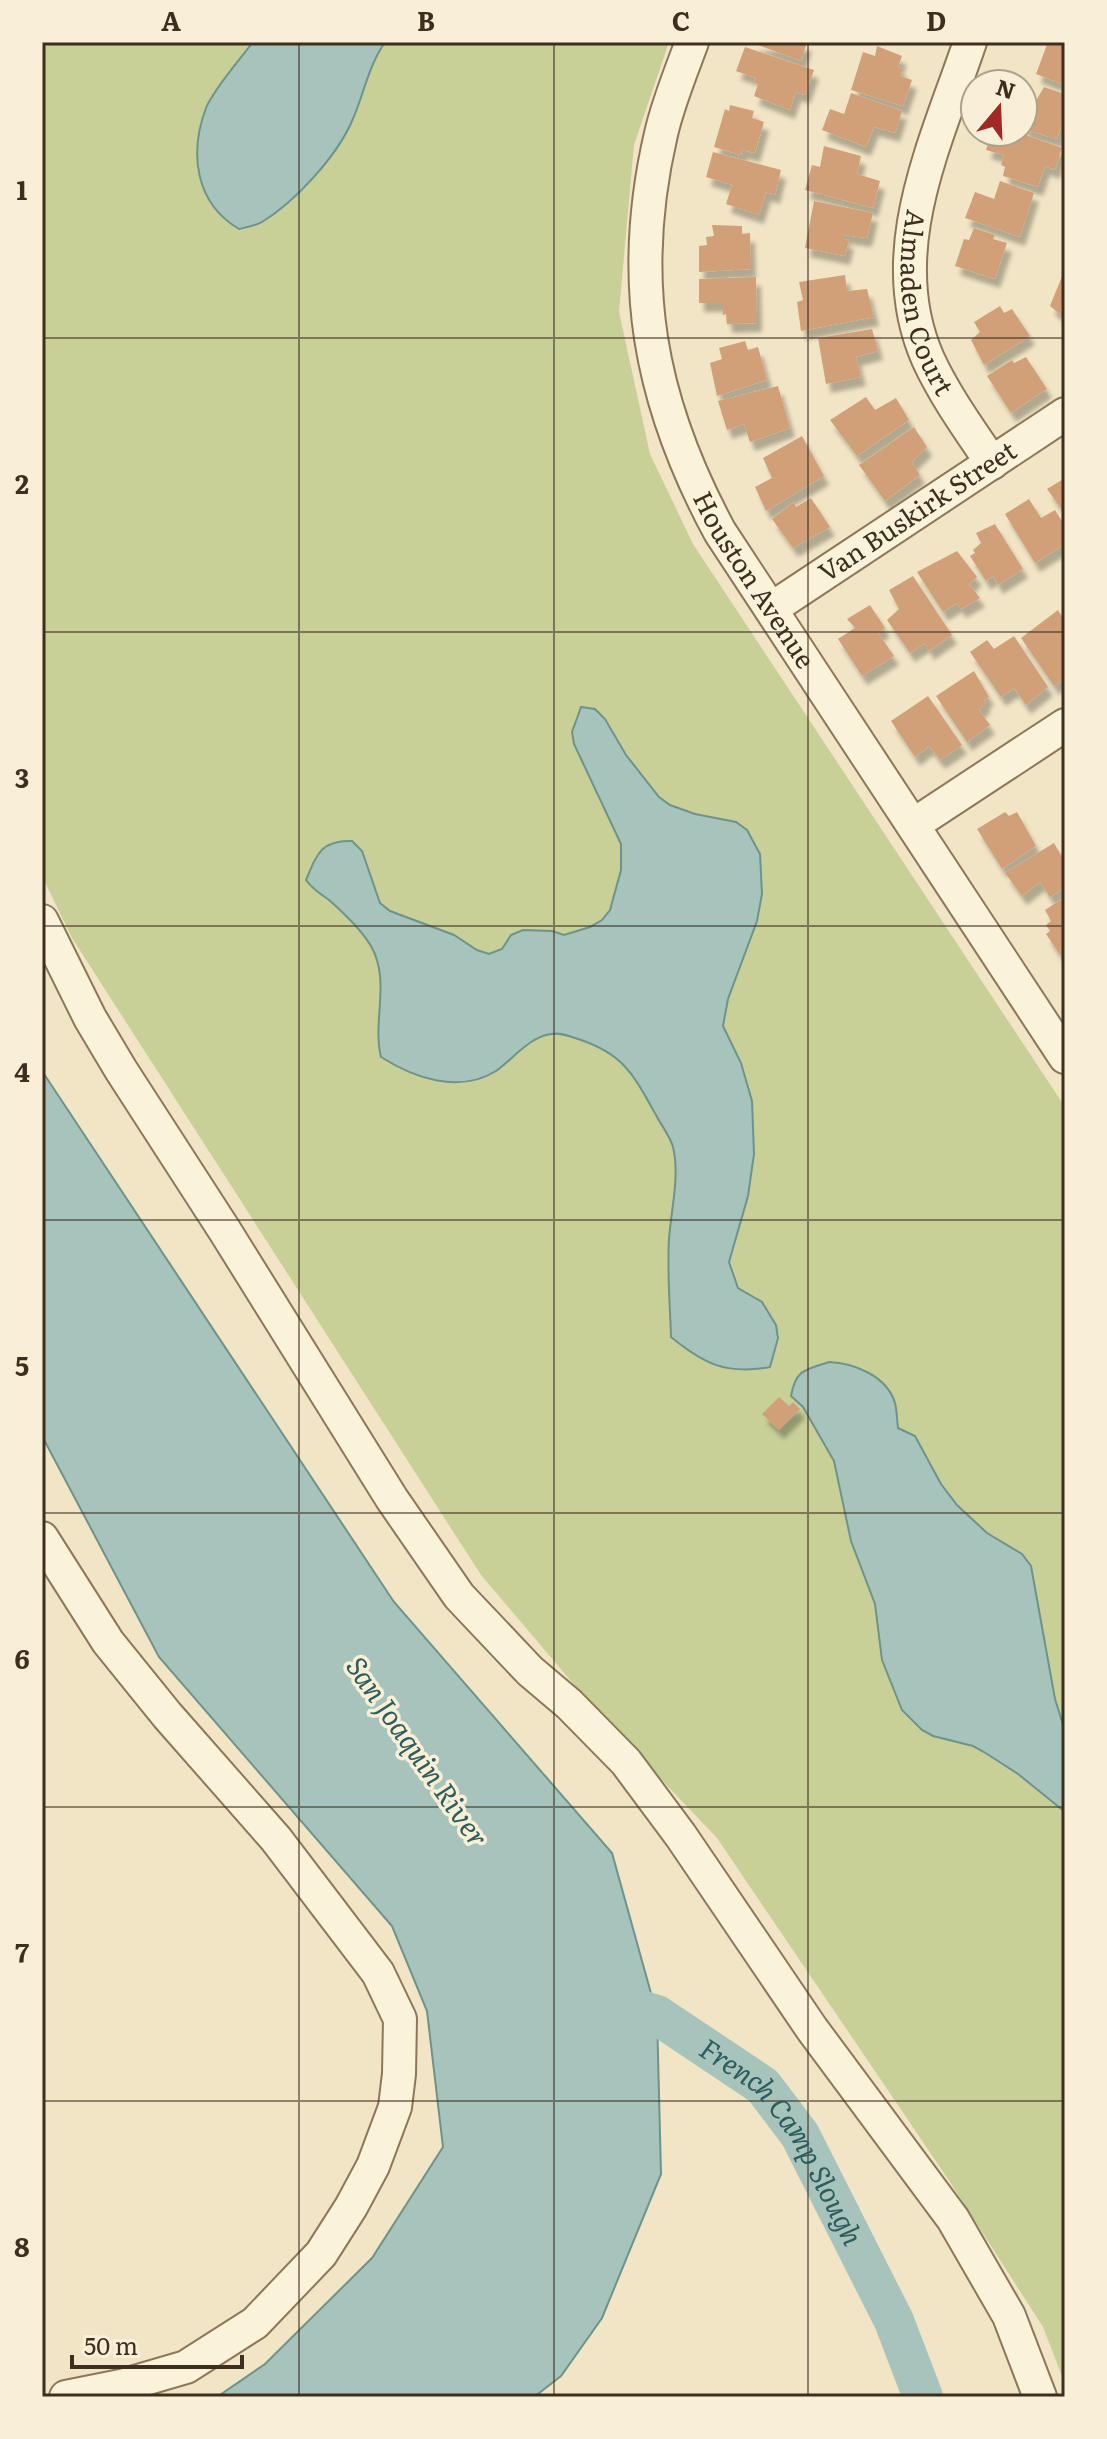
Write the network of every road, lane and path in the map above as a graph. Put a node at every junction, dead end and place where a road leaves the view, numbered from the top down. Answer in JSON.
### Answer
{"nodes":[{"id":1,"x":692,"y":42,"type":"edge"},
{"id":2,"x":970,"y":42,"type":"edge"},
{"id":3,"x":1065,"y":414,"type":"edge"},
{"id":4,"x":992,"y":463,"type":"junction"},
{"id":5,"x":771,"y":609,"type":"junction"},
{"id":6,"x":1065,"y":725,"type":"edge"},
{"id":7,"x":913,"y":825,"type":"junction"},
{"id":8,"x":42,"y":921,"type":"edge"},
{"id":9,"x":1065,"y":1057,"type":"edge"},
{"id":10,"x":42,"y":1538,"type":"edge"},
{"id":11,"x":66,"y":2397,"type":"edge"},
{"id":12,"x":1040,"y":2397,"type":"edge"}],
"edges":[{"from":1,"to":5,"type":"street","name":"Houston Avenue"},
{"from":2,"to":4,"type":"street","name":"Almaden Court"},
{"from":3,"to":4,"type":"street","name":"Van Buskirk Street"},
{"from":4,"to":5,"type":"street","name":"Van Buskirk Street"},
{"from":5,"to":7,"type":"street","name":"Houston Avenue"},
{"from":6,"to":7,"type":"street"},
{"from":7,"to":9,"type":"street","name":"Houston Avenue"},
{"from":8,"to":12,"type":"street"},
{"from":10,"to":11,"type":"street"}]}
